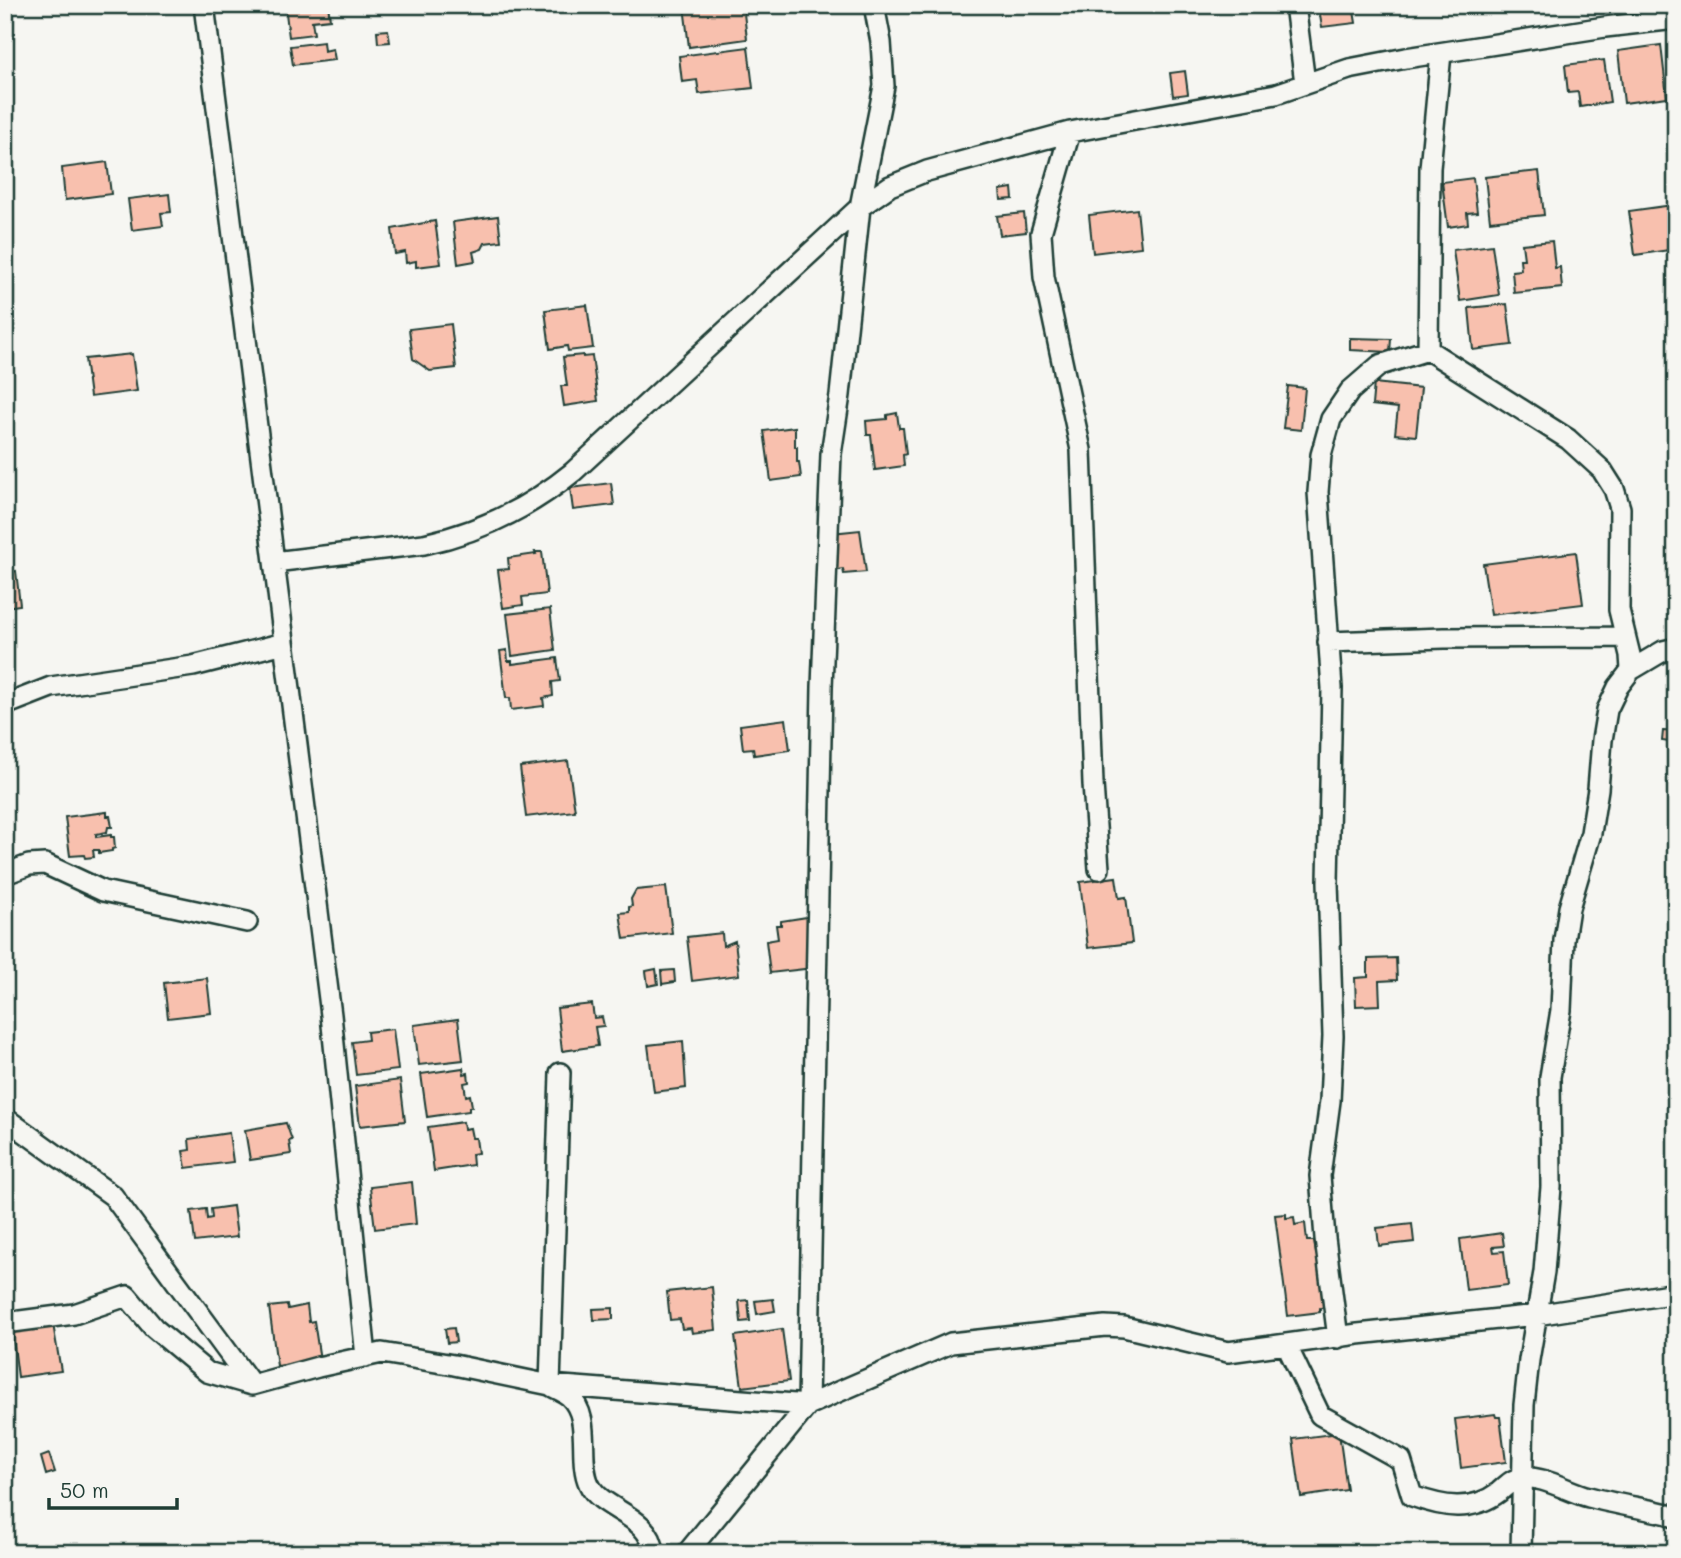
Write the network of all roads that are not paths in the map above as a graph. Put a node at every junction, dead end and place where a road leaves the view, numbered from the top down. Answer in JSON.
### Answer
{"nodes":[{"id":1,"x":204,"y":5,"type":"edge"},
{"id":2,"x":874,"y":5,"type":"edge"},
{"id":3,"x":1295,"y":5,"type":"edge"},
{"id":4,"x":1676,"y":19,"type":"edge"},
{"id":5,"x":1441,"y":53,"type":"junction"},
{"id":6,"x":1305,"y":83,"type":"junction"},
{"id":7,"x":1070,"y":132,"type":"junction"},
{"id":8,"x":860,"y":207,"type":"junction"},
{"id":9,"x":1428,"y":350,"type":"junction"},
{"id":10,"x":274,"y":562,"type":"junction"},
{"id":11,"x":1625,"y":637,"type":"junction"},
{"id":12,"x":1328,"y":642,"type":"junction"},
{"id":13,"x":284,"y":643,"type":"junction"},
{"id":14,"x":1676,"y":648,"type":"edge"},
{"id":15,"x":1631,"y":670,"type":"junction"},
{"id":16,"x":5,"y":705,"type":"edge"},
{"id":17,"x":1099,"y":869,"type":"dead end"},
{"id":18,"x":5,"y":874,"type":"edge"},
{"id":19,"x":247,"y":922,"type":"dead end"},
{"id":20,"x":560,"y":1073,"type":"dead end"},
{"id":21,"x":5,"y":1118,"type":"edge"},
{"id":22,"x":1676,"y":1293,"type":"edge"},
{"id":23,"x":1536,"y":1315,"type":"junction"},
{"id":24,"x":5,"y":1323,"type":"edge"},
{"id":25,"x":1338,"y":1338,"type":"junction"},
{"id":26,"x":1286,"y":1344,"type":"junction"},
{"id":27,"x":366,"y":1357,"type":"junction"},
{"id":28,"x":252,"y":1385,"type":"junction"},
{"id":29,"x":550,"y":1385,"type":"junction"},
{"id":30,"x":808,"y":1405,"type":"junction"},
{"id":31,"x":1522,"y":1478,"type":"junction"},
{"id":32,"x":1676,"y":1518,"type":"edge"},
{"id":33,"x":654,"y":1553,"type":"edge"},
{"id":34,"x":687,"y":1553,"type":"edge"},
{"id":35,"x":1521,"y":1553,"type":"edge"}],
"edges":[{"from":1,"to":10,"type":"street"},
{"from":2,"to":8,"type":"street"},
{"from":3,"to":6,"type":"street"},
{"from":4,"to":5,"type":"street"},
{"from":5,"to":6,"type":"street"},
{"from":5,"to":9,"type":"street"},
{"from":6,"to":7,"type":"street"},
{"from":7,"to":8,"type":"street"},
{"from":7,"to":17,"type":"street"},
{"from":8,"to":10,"type":"street"},
{"from":8,"to":30,"type":"street"},
{"from":9,"to":11,"type":"street"},
{"from":9,"to":12,"type":"street"},
{"from":10,"to":13,"type":"street"},
{"from":11,"to":12,"type":"street"},
{"from":11,"to":15,"type":"street"},
{"from":12,"to":25,"type":"street"},
{"from":13,"to":16,"type":"street"},
{"from":13,"to":27,"type":"street"},
{"from":14,"to":15,"type":"street"},
{"from":15,"to":23,"type":"street"},
{"from":18,"to":19,"type":"street"},
{"from":20,"to":29,"type":"street"},
{"from":21,"to":28,"type":"street"},
{"from":22,"to":23,"type":"street"},
{"from":23,"to":25,"type":"street"},
{"from":23,"to":31,"type":"street"},
{"from":24,"to":28,"type":"street"},
{"from":25,"to":26,"type":"street"},
{"from":26,"to":30,"type":"street"},
{"from":26,"to":31,"type":"street"},
{"from":27,"to":28,"type":"street"},
{"from":27,"to":29,"type":"street"},
{"from":29,"to":30,"type":"street"},
{"from":29,"to":33,"type":"street"},
{"from":30,"to":34,"type":"street"},
{"from":31,"to":32,"type":"street"},
{"from":31,"to":35,"type":"street"}]}
